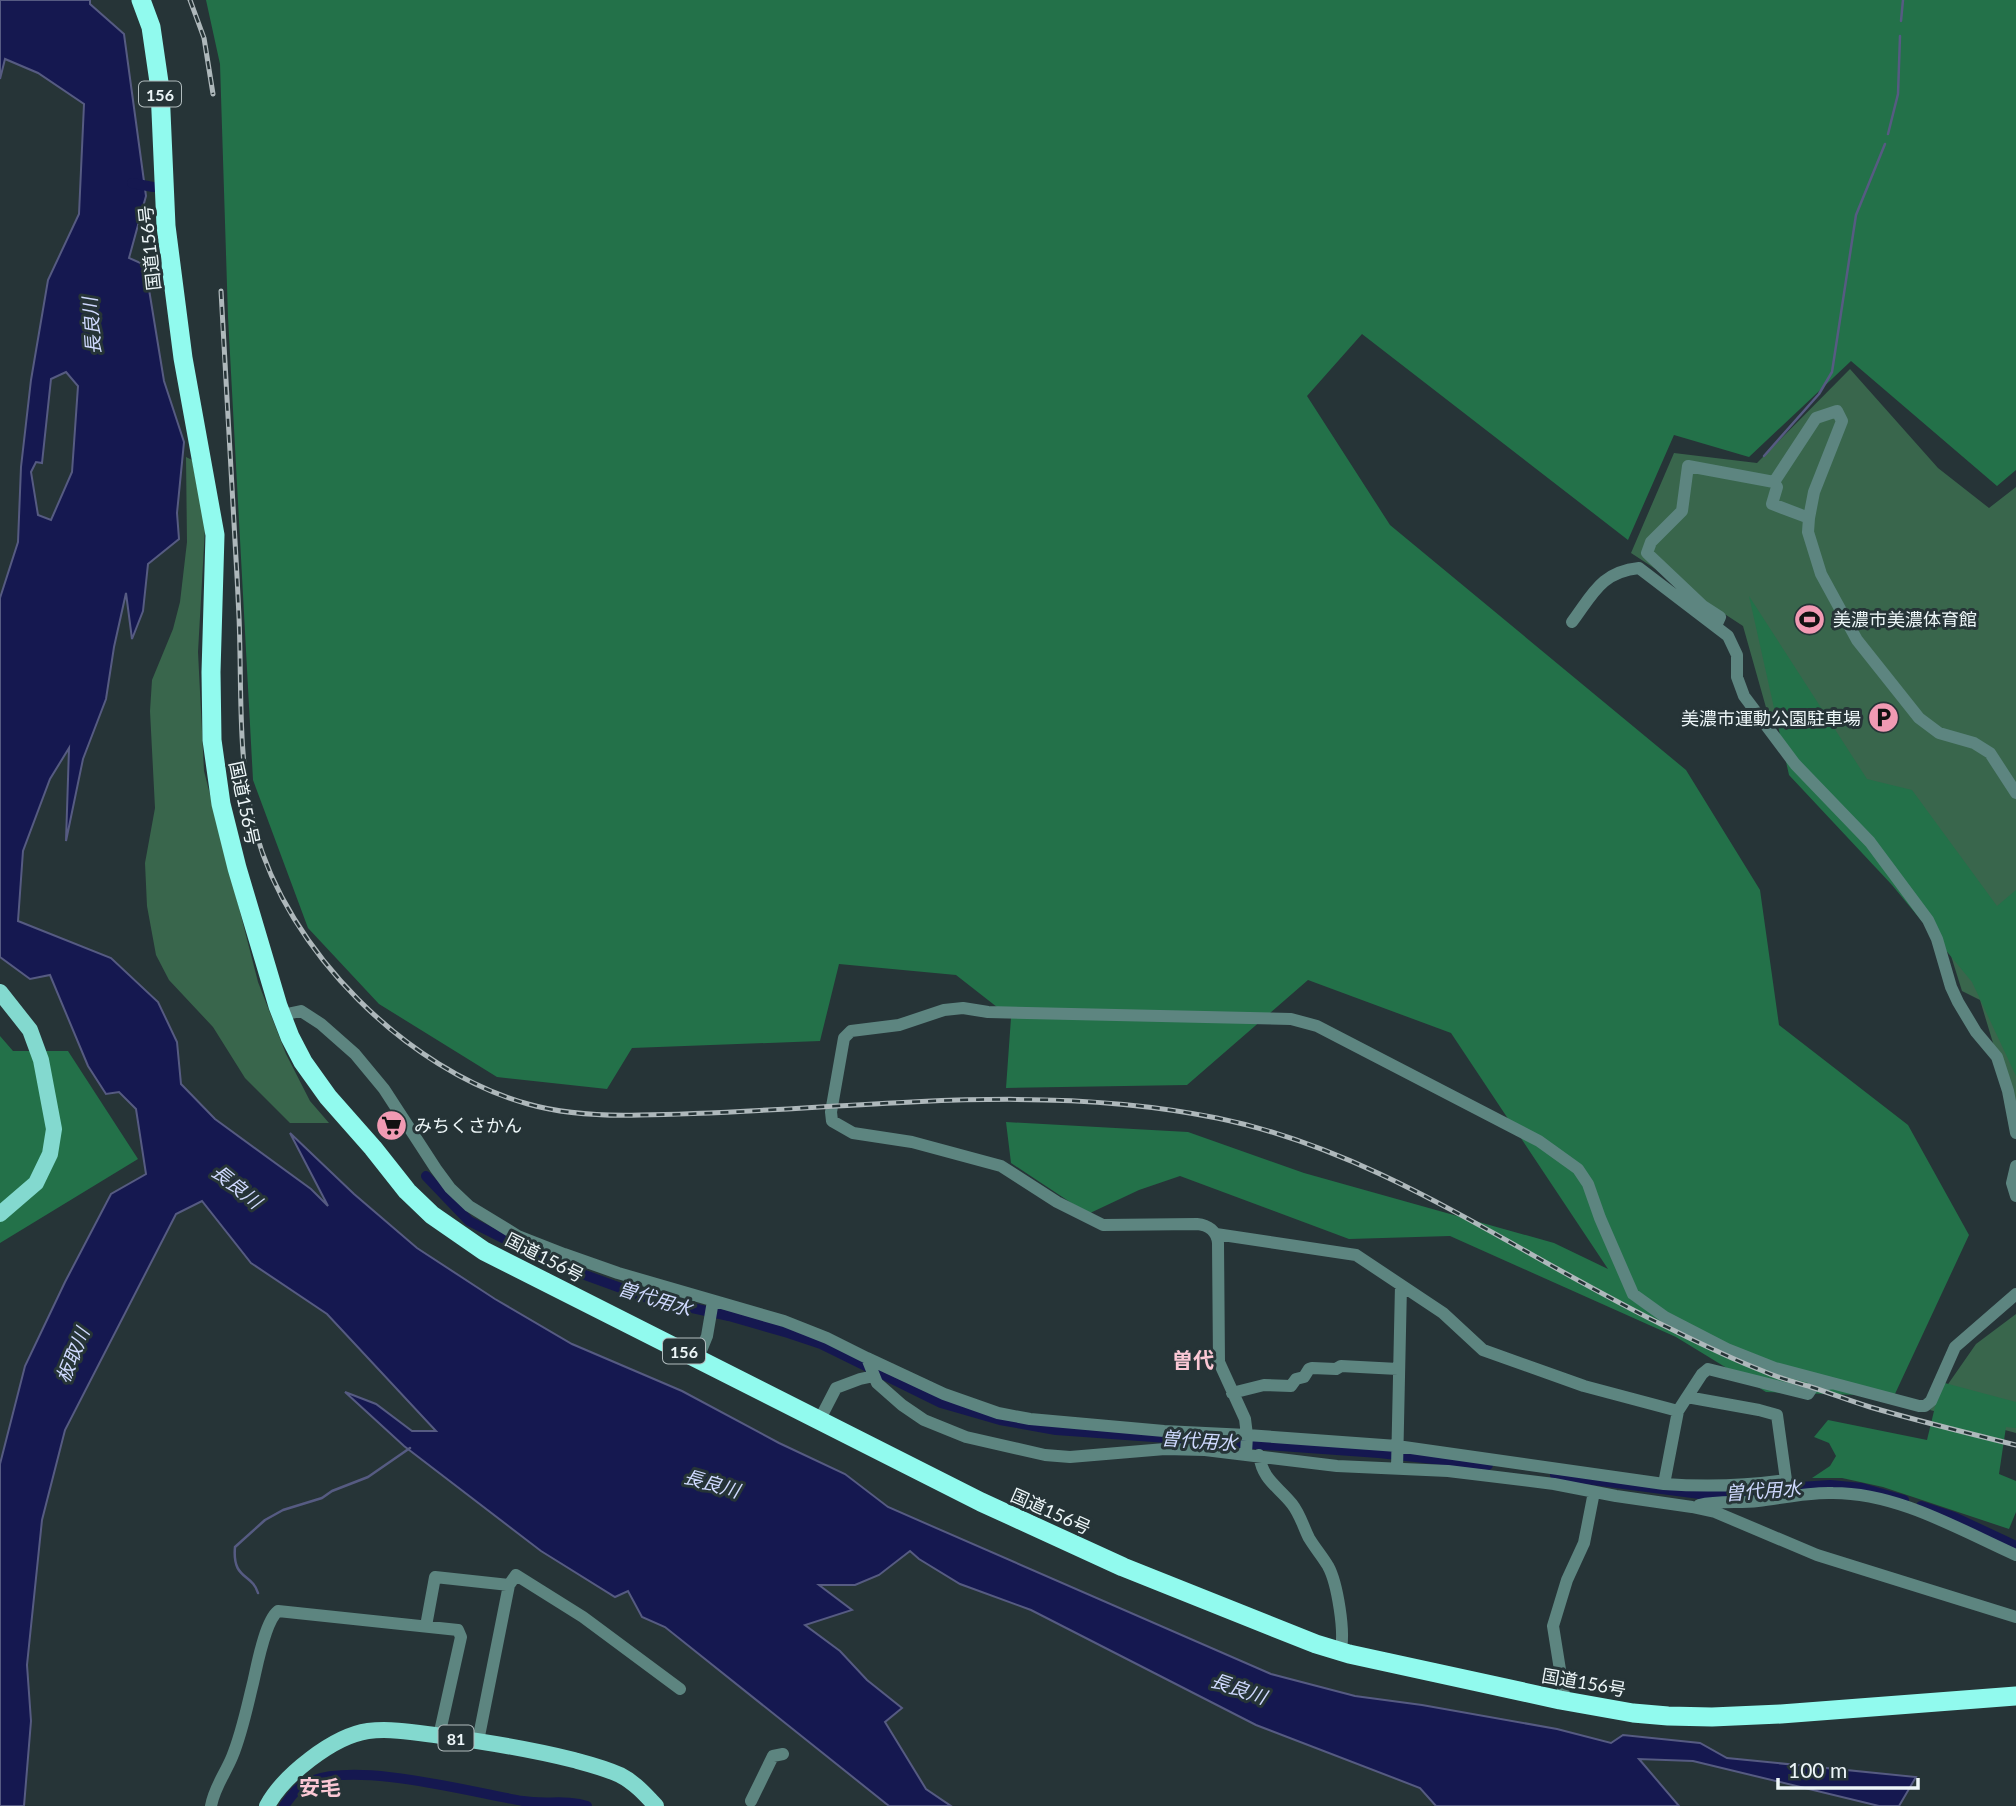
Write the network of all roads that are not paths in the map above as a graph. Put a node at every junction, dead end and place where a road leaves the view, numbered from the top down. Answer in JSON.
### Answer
{"nodes":[{"id":1,"x":141,"y":0,"type":"edge"},
{"id":2,"x":1774,"y":482,"type":"junction"},
{"id":3,"x":1809,"y":518,"type":"junction"},
{"id":4,"x":1572,"y":622,"type":"dead end"},
{"id":5,"x":1716,"y":626,"type":"junction"},
{"id":6,"x":2016,"y":793,"type":"edge"},
{"id":7,"x":0,"y":992,"type":"edge"},
{"id":8,"x":282,"y":1015,"type":"junction"},
{"id":9,"x":2016,"y":1133,"type":"edge"},
{"id":10,"x":2016,"y":1166,"type":"edge"},
{"id":11,"x":2016,"y":1196,"type":"edge"},
{"id":12,"x":0,"y":1214,"type":"edge"},
{"id":13,"x":1216,"y":1234,"type":"junction"},
{"id":14,"x":1401,"y":1285,"type":"junction"},
{"id":15,"x":2016,"y":1294,"type":"edge"},
{"id":16,"x":712,"y":1309,"type":"junction"},
{"id":17,"x":698,"y":1358,"type":"junction"},
{"id":18,"x":870,"y":1368,"type":"junction"},
{"id":19,"x":1398,"y":1369,"type":"junction"},
{"id":20,"x":1835,"y":1384,"type":"junction"},
{"id":21,"x":1232,"y":1392,"type":"junction"},
{"id":22,"x":1687,"y":1397,"type":"junction"},
{"id":23,"x":1678,"y":1411,"type":"junction"},
{"id":24,"x":820,"y":1419,"type":"junction"},
{"id":25,"x":1164,"y":1440,"type":"junction"},
{"id":26,"x":1249,"y":1447,"type":"junction"},
{"id":27,"x":1397,"y":1456,"type":"junction"},
{"id":28,"x":1522,"y":1470,"type":"junction"},
{"id":29,"x":1664,"y":1484,"type":"junction"},
{"id":30,"x":1633,"y":1488,"type":"junction"},
{"id":31,"x":1594,"y":1492,"type":"junction"},
{"id":32,"x":1692,"y":1507,"type":"junction"},
{"id":33,"x":2016,"y":1555,"type":"edge"},
{"id":34,"x":509,"y":1585,"type":"junction"},
{"id":35,"x":2016,"y":1617,"type":"edge"},
{"id":36,"x":426,"y":1626,"type":"junction"},
{"id":37,"x":1340,"y":1652,"type":"junction"},
{"id":38,"x":680,"y":1689,"type":"dead end"},
{"id":39,"x":2016,"y":1696,"type":"edge"},
{"id":40,"x":1565,"y":1701,"type":"junction"},
{"id":41,"x":439,"y":1736,"type":"junction"},
{"id":42,"x":478,"y":1741,"type":"junction"},
{"id":43,"x":783,"y":1754,"type":"dead end"},
{"id":44,"x":751,"y":1801,"type":"dead end"},
{"id":45,"x":211,"y":1806,"type":"edge"},
{"id":46,"x":267,"y":1806,"type":"edge"},
{"id":47,"x":656,"y":1806,"type":"edge"}],
"edges":[{"from":1,"to":8,"type":"highway","name":"国道156号","number":"156"},
{"from":2,"to":3,"type":"street"},
{"from":2,"to":3,"type":"street"},
{"from":2,"to":5,"type":"street"},
{"from":3,"to":6,"type":"street"},
{"from":4,"to":5,"type":"street"},
{"from":5,"to":9,"type":"street"},
{"from":7,"to":12,"type":"main road"},
{"from":8,"to":16,"type":"street"},
{"from":8,"to":17,"type":"highway","name":"国道156号","number":"156"},
{"from":10,"to":11,"type":"street"},
{"from":13,"to":14,"type":"street"},
{"from":13,"to":20,"type":"street"},
{"from":13,"to":21,"type":"street"},
{"from":14,"to":19,"type":"street"},
{"from":14,"to":23,"type":"street"},
{"from":15,"to":20,"type":"street"},
{"from":16,"to":17,"type":"street"},
{"from":16,"to":18,"type":"street"},
{"from":17,"to":24,"type":"highway","name":"国道156号","number":"156"},
{"from":18,"to":24,"type":"street"},
{"from":18,"to":25,"type":"street"},
{"from":18,"to":25,"type":"street"},
{"from":19,"to":21,"type":"street"},
{"from":19,"to":27,"type":"street"},
{"from":20,"to":22,"type":"street"},
{"from":21,"to":26,"type":"street"},
{"from":22,"to":23,"type":"street"},
{"from":22,"to":29,"type":"street"},
{"from":23,"to":29,"type":"street"},
{"from":24,"to":37,"type":"highway","name":"国道156号","number":"156"},
{"from":25,"to":26,"type":"street"},
{"from":25,"to":26,"type":"street"},
{"from":26,"to":27,"type":"street"},
{"from":26,"to":27,"type":"street"},
{"from":26,"to":37,"type":"street"},
{"from":27,"to":28,"type":"street"},
{"from":27,"to":28,"type":"street"},
{"from":28,"to":30,"type":"street"},
{"from":28,"to":31,"type":"street"},
{"from":29,"to":30,"type":"street"},
{"from":30,"to":31,"type":"street"},
{"from":30,"to":32,"type":"street"},
{"from":31,"to":40,"type":"street"},
{"from":32,"to":33,"type":"street"},
{"from":32,"to":35,"type":"street"},
{"from":34,"to":36,"type":"street"},
{"from":34,"to":38,"type":"street"},
{"from":34,"to":42,"type":"street"},
{"from":36,"to":41,"type":"street"},
{"from":36,"to":45,"type":"street"},
{"from":37,"to":40,"type":"highway","name":"国道156号","number":"156"},
{"from":39,"to":40,"type":"highway","name":"国道156号","number":"156"},
{"from":41,"to":42,"type":"main road","number":"81"},
{"from":41,"to":46,"type":"main road","number":"81"},
{"from":42,"to":47,"type":"main road","number":"81"},
{"from":43,"to":44,"type":"street"}]}
